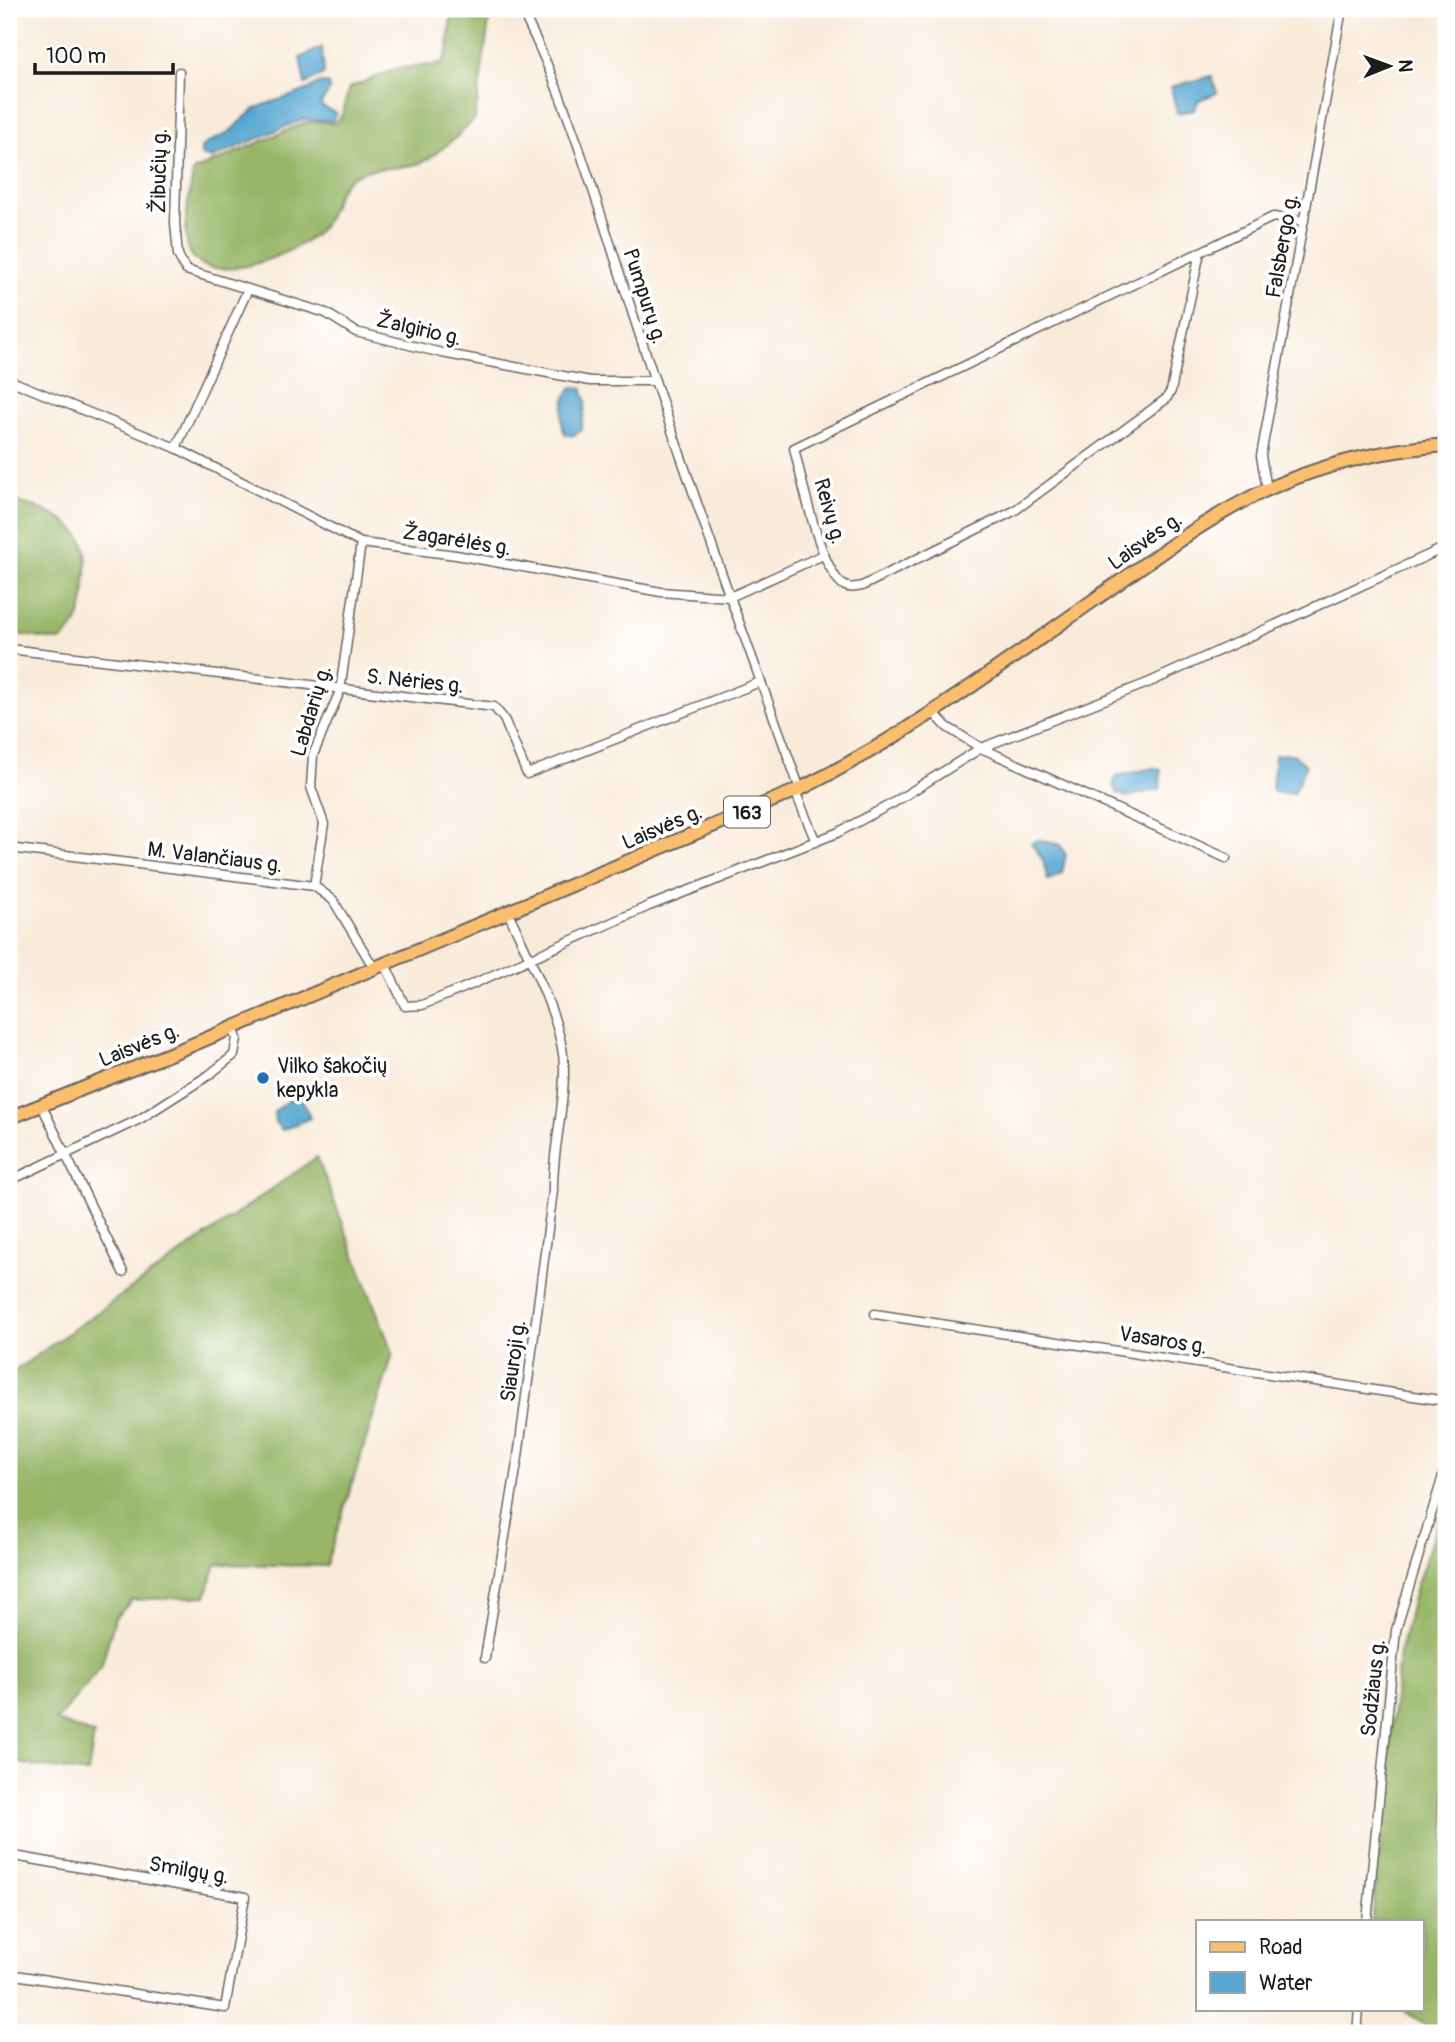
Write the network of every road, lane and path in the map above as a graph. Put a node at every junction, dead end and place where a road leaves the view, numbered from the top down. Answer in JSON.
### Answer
{"nodes":[{"id":1,"x":521,"y":9,"type":"edge"},
{"id":2,"x":1342,"y":9,"type":"edge"},
{"id":3,"x":179,"y":72,"type":"dead end"},
{"id":4,"x":1304,"y":222,"type":"junction"},
{"id":5,"x":1200,"y":252,"type":"junction"},
{"id":6,"x":186,"y":270,"type":"joint"},
{"id":7,"x":247,"y":289,"type":"junction"},
{"id":8,"x":9,"y":380,"type":"edge"},
{"id":9,"x":654,"y":381,"type":"junction"},
{"id":10,"x":1446,"y":444,"type":"edge"},
{"id":11,"x":176,"y":449,"type":"junction"},
{"id":12,"x":1268,"y":489,"type":"junction"},
{"id":13,"x":361,"y":543,"type":"junction"},
{"id":14,"x":1446,"y":547,"type":"edge"},
{"id":15,"x":823,"y":555,"type":"junction"},
{"id":16,"x":730,"y":597,"type":"junction"},
{"id":17,"x":9,"y":649,"type":"edge"},
{"id":18,"x":760,"y":682,"type":"junction"},
{"id":19,"x":340,"y":691,"type":"junction"},
{"id":20,"x":933,"y":712,"type":"junction"},
{"id":21,"x":981,"y":748,"type":"junction"},
{"id":22,"x":797,"y":790,"type":"junction"},
{"id":23,"x":816,"y":842,"type":"junction"},
{"id":24,"x":9,"y":848,"type":"edge"},
{"id":25,"x":1226,"y":858,"type":"dead end"},
{"id":26,"x":314,"y":886,"type":"junction"},
{"id":27,"x":509,"y":912,"type":"junction"},
{"id":28,"x":530,"y":959,"type":"junction"},
{"id":29,"x":380,"y":966,"type":"junction"},
{"id":30,"x":232,"y":1027,"type":"junction"},
{"id":31,"x":41,"y":1104,"type":"junction"},
{"id":32,"x":9,"y":1118,"type":"edge"},
{"id":33,"x":63,"y":1154,"type":"junction"},
{"id":34,"x":9,"y":1181,"type":"edge"},
{"id":35,"x":123,"y":1272,"type":"dead end"},
{"id":36,"x":875,"y":1314,"type":"dead end"},
{"id":37,"x":1446,"y":1401,"type":"edge"},
{"id":38,"x":1446,"y":1466,"type":"edge"},
{"id":39,"x":485,"y":1658,"type":"dead end"},
{"id":40,"x":9,"y":1855,"type":"edge"},
{"id":41,"x":1367,"y":1920,"type":"edge"},
{"id":42,"x":9,"y":1974,"type":"edge"},
{"id":43,"x":1359,"y":2010,"type":"edge"},
{"id":44,"x":1357,"y":2033,"type":"edge"}],
"edges":[{"from":1,"to":9,"type":"street","name":"Pumpurų g."},
{"from":2,"to":4,"type":"street","name":"Falsbergo g."},
{"from":3,"to":6,"type":"street","name":"Žibučių g."},
{"from":4,"to":5,"type":"street","name":"Reivų g."},
{"from":4,"to":12,"type":"street","name":"Falsbergo g."},
{"from":5,"to":15,"type":"street","name":"Reivų g."},
{"from":5,"to":15,"type":"street","name":"Reivų g."},
{"from":6,"to":7,"type":"street","name":"Žalgirio g."},
{"from":7,"to":9,"type":"street","name":"Žalgirio g."},
{"from":7,"to":11,"type":"street"},
{"from":8,"to":11,"type":"street","name":"Žagarėlės g."},
{"from":9,"to":16,"type":"street","name":"Pumpurų g."},
{"from":10,"to":12,"type":"main road","name":"Laisvės g.","number":"163"},
{"from":11,"to":13,"type":"street","name":"Žagarėlės g."},
{"from":12,"to":20,"type":"main road","name":"Laisvės g.","number":"163"},
{"from":13,"to":16,"type":"street","name":"Žagarėlės g."},
{"from":13,"to":19,"type":"street","name":"Labdarių g."},
{"from":14,"to":21,"type":"street"},
{"from":15,"to":16,"type":"street"},
{"from":16,"to":18,"type":"street"},
{"from":17,"to":19,"type":"street","name":"S. Nėries g."},
{"from":18,"to":19,"type":"street","name":"S. Nėries g."},
{"from":18,"to":22,"type":"street"},
{"from":19,"to":26,"type":"street","name":"Labdarių g."},
{"from":20,"to":21,"type":"street"},
{"from":20,"to":22,"type":"main road","name":"Laisvės g.","number":"163"},
{"from":21,"to":23,"type":"street"},
{"from":21,"to":25,"type":"street"},
{"from":22,"to":23,"type":"street"},
{"from":22,"to":27,"type":"main road","name":"Laisvės g.","number":"163"},
{"from":23,"to":28,"type":"street"},
{"from":24,"to":26,"type":"street","name":"M. Valančiaus g."},
{"from":26,"to":29,"type":"street"},
{"from":27,"to":28,"type":"street","name":"Siauroji g."},
{"from":27,"to":29,"type":"main road","name":"Laisvės g.","number":"163"},
{"from":28,"to":29,"type":"street"},
{"from":28,"to":39,"type":"street","name":"Siauroji g."},
{"from":29,"to":30,"type":"main road","name":"Laisvės g.","number":"163"},
{"from":30,"to":31,"type":"main road","name":"Laisvės g.","number":"163"},
{"from":30,"to":33,"type":"street"},
{"from":31,"to":32,"type":"main road","name":"Laisvės g.","number":"163"},
{"from":31,"to":33,"type":"street"},
{"from":33,"to":34,"type":"street"},
{"from":33,"to":35,"type":"street"},
{"from":36,"to":37,"type":"street","name":"Vasaros g."},
{"from":38,"to":41,"type":"street","name":"Sodžiaus g."},
{"from":40,"to":42,"type":"street","name":"Smilgų g."},
{"from":43,"to":44,"type":"street"}]}
